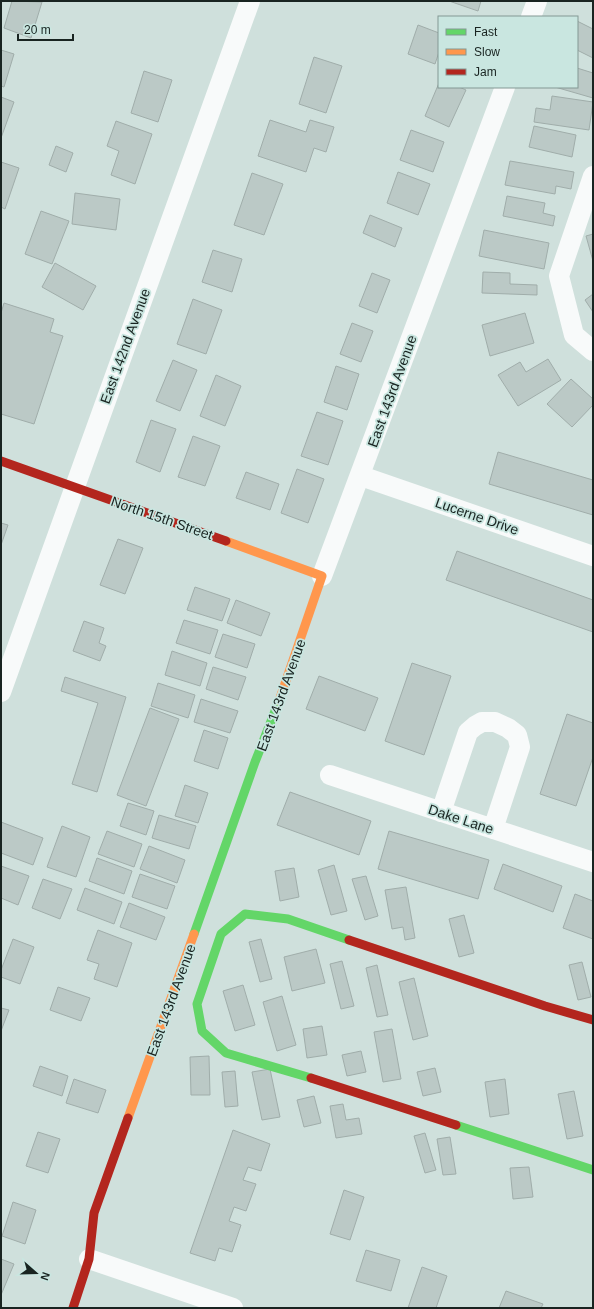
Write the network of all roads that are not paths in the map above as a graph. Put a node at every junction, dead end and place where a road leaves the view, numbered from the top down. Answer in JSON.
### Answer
{"nodes":[{"id":1,"x":250,"y":1,"type":"edge"},
{"id":2,"x":537,"y":1,"type":"edge"},
{"id":3,"x":531,"y":16,"type":"edge"},
{"id":4,"x":505,"y":88,"type":"edge"},
{"id":5,"x":593,"y":176,"type":"edge"},
{"id":6,"x":593,"y":351,"type":"edge"},
{"id":7,"x":1,"y":461,"type":"edge"},
{"id":8,"x":361,"y":476,"type":"junction"},
{"id":9,"x":74,"y":488,"type":"junction"},
{"id":10,"x":593,"y":556,"type":"edge"},
{"id":11,"x":322,"y":576,"type":"junction"},
{"id":12,"x":1,"y":692,"type":"edge"},
{"id":13,"x":330,"y":775,"type":"dead end"},
{"id":14,"x":441,"y":812,"type":"junction"},
{"id":15,"x":493,"y":829,"type":"junction"},
{"id":16,"x":593,"y":862,"type":"edge"},
{"id":17,"x":593,"y":1020,"type":"edge"},
{"id":18,"x":593,"y":1170,"type":"edge"},
{"id":19,"x":89,"y":1259,"type":"junction"},
{"id":20,"x":73,"y":1308,"type":"edge"},
{"id":21,"x":233,"y":1308,"type":"edge"}],
"edges":[{"from":1,"to":9,"type":"street","name":"East 142nd Avenue"},
{"from":2,"to":3,"type":"street"},
{"from":4,"to":8,"type":"street","name":"East 143rd Avenue"},
{"from":5,"to":6,"type":"street"},
{"from":7,"to":9,"type":"street","name":"North 15th Street"},
{"from":8,"to":10,"type":"street","name":"Lucerne Drive"},
{"from":8,"to":11,"type":"street","name":"East 143rd Avenue"},
{"from":9,"to":11,"type":"street","name":"North 15th Street"},
{"from":9,"to":12,"type":"street","name":"East 142nd Avenue"},
{"from":11,"to":19,"type":"street","name":"East 143rd Avenue"},
{"from":13,"to":14,"type":"street","name":"Dake Lane"},
{"from":14,"to":15,"type":"street","name":"Dake Lane"},
{"from":14,"to":15,"type":"street"},
{"from":15,"to":16,"type":"street","name":"Dake Lane"},
{"from":17,"to":18,"type":"street"},
{"from":19,"to":20,"type":"street","name":"East 143rd Avenue"},
{"from":19,"to":21,"type":"street"}]}
